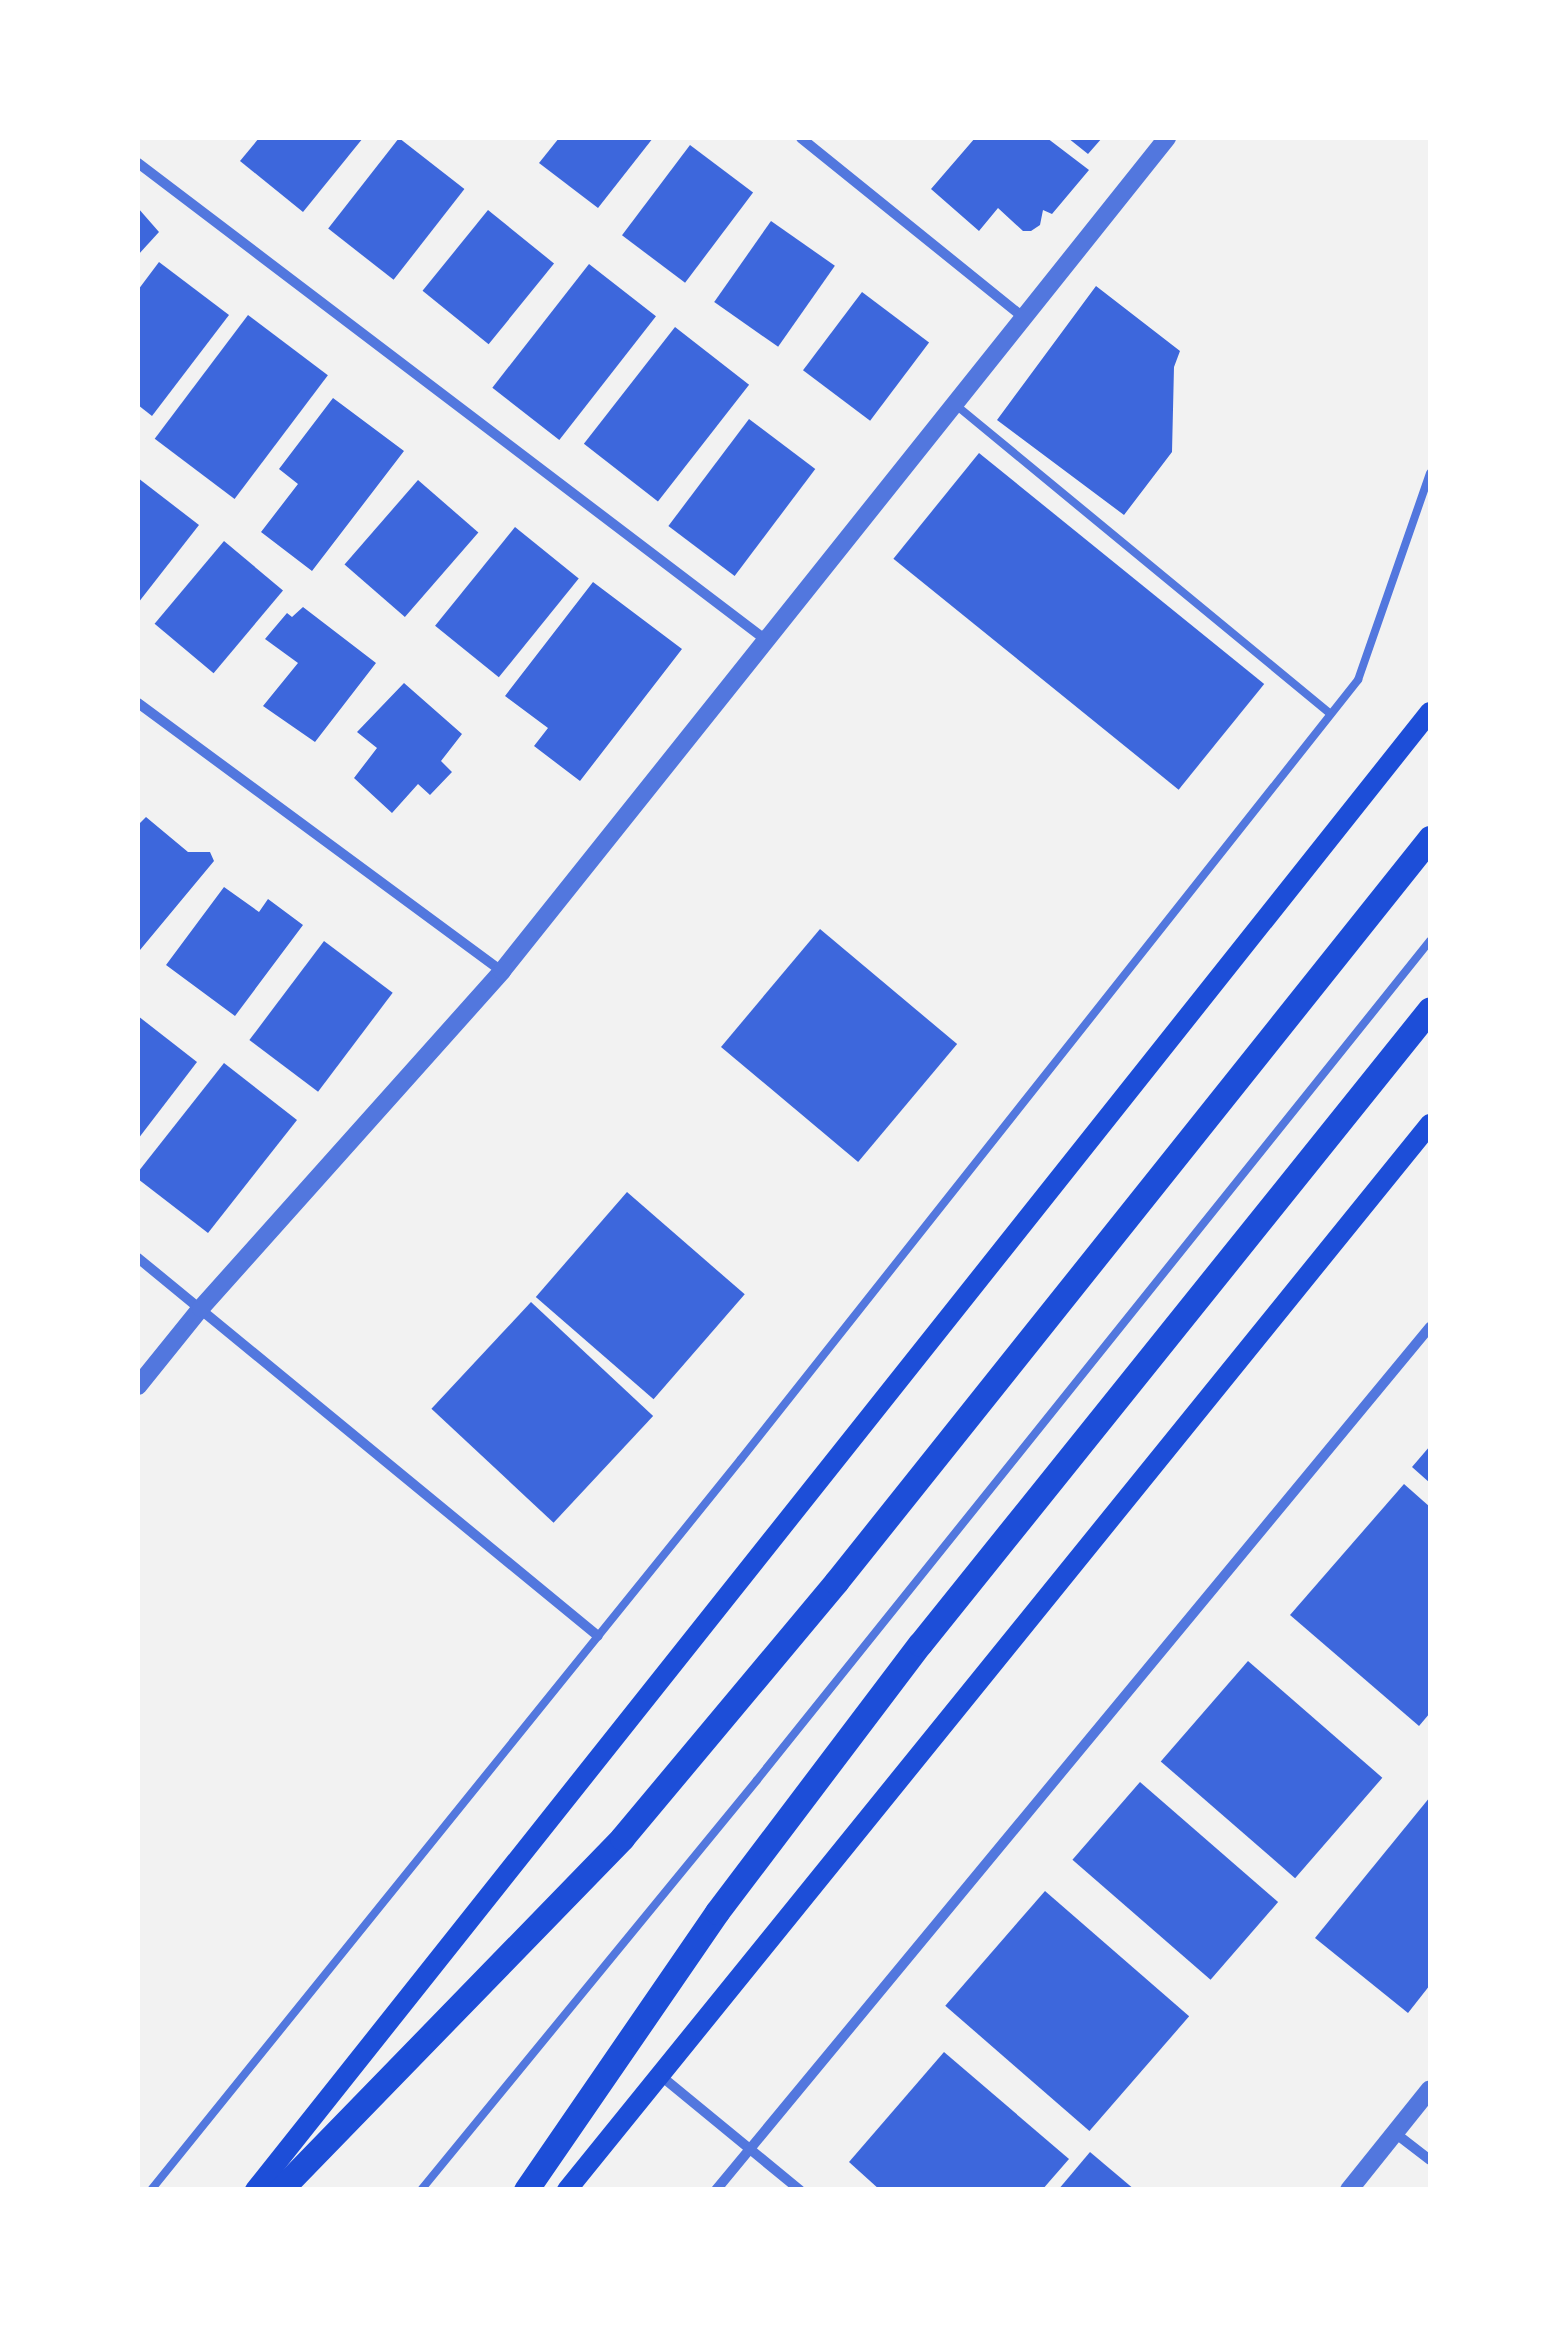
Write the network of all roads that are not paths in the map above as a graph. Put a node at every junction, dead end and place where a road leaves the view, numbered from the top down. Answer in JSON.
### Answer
{"nodes":[{"id":1,"x":801,"y":138,"type":"edge"},
{"id":2,"x":1167,"y":138,"type":"edge"},
{"id":3,"x":138,"y":164,"type":"edge"},
{"id":4,"x":1023,"y":317,"type":"junction"},
{"id":5,"x":954,"y":403,"type":"junction"},
{"id":6,"x":1430,"y":474,"type":"edge"},
{"id":7,"x":766,"y":640,"type":"junction"},
{"id":8,"x":138,"y":703,"type":"edge"},
{"id":9,"x":1430,"y":712,"type":"edge"},
{"id":10,"x":1330,"y":714,"type":"junction"},
{"id":11,"x":1430,"y":838,"type":"edge"},
{"id":12,"x":1430,"y":941,"type":"edge"},
{"id":13,"x":502,"y":971,"type":"junction"},
{"id":14,"x":1430,"y":1009,"type":"edge"},
{"id":15,"x":1430,"y":1124,"type":"edge"},
{"id":16,"x":138,"y":1258,"type":"edge"},
{"id":17,"x":201,"y":1308,"type":"junction"},
{"id":18,"x":1430,"y":1327,"type":"edge"},
{"id":19,"x":138,"y":1386,"type":"edge"},
{"id":20,"x":598,"y":1636,"type":"junction"},
{"id":21,"x":661,"y":2076,"type":"junction"},
{"id":22,"x":1430,"y":2089,"type":"edge"},
{"id":23,"x":1395,"y":2132,"type":"junction"},
{"id":24,"x":750,"y":2148,"type":"junction"},
{"id":25,"x":1430,"y":2160,"type":"edge"},
{"id":26,"x":151,"y":2190,"type":"edge"},
{"id":27,"x":255,"y":2190,"type":"edge"},
{"id":28,"x":280,"y":2190,"type":"edge"},
{"id":29,"x":421,"y":2190,"type":"edge"},
{"id":30,"x":526,"y":2190,"type":"edge"},
{"id":31,"x":568,"y":2190,"type":"edge"},
{"id":32,"x":716,"y":2190,"type":"edge"},
{"id":33,"x":800,"y":2190,"type":"edge"},
{"id":34,"x":1348,"y":2190,"type":"edge"}],
"edges":[{"from":1,"to":4,"type":"street"},
{"from":2,"to":4,"type":"street"},
{"from":3,"to":7,"type":"street"},
{"from":4,"to":5,"type":"street"},
{"from":5,"to":7,"type":"street"},
{"from":5,"to":10,"type":"lane"},
{"from":6,"to":10,"type":"lane"},
{"from":7,"to":13,"type":"street"},
{"from":8,"to":13,"type":"street"},
{"from":9,"to":27,"type":"main road"},
{"from":10,"to":20,"type":"lane"},
{"from":11,"to":28,"type":"main road"},
{"from":12,"to":29,"type":"lane"},
{"from":13,"to":17,"type":"street"},
{"from":14,"to":30,"type":"main road"},
{"from":15,"to":21,"type":"main road"},
{"from":16,"to":17,"type":"street"},
{"from":17,"to":19,"type":"street"},
{"from":17,"to":20,"type":"street"},
{"from":18,"to":24,"type":"street"},
{"from":20,"to":26,"type":"lane"},
{"from":21,"to":24,"type":"street"},
{"from":21,"to":31,"type":"main road"},
{"from":22,"to":23,"type":"street"},
{"from":23,"to":25,"type":"street"},
{"from":23,"to":34,"type":"street"},
{"from":24,"to":32,"type":"street"},
{"from":24,"to":33,"type":"street"}]}
